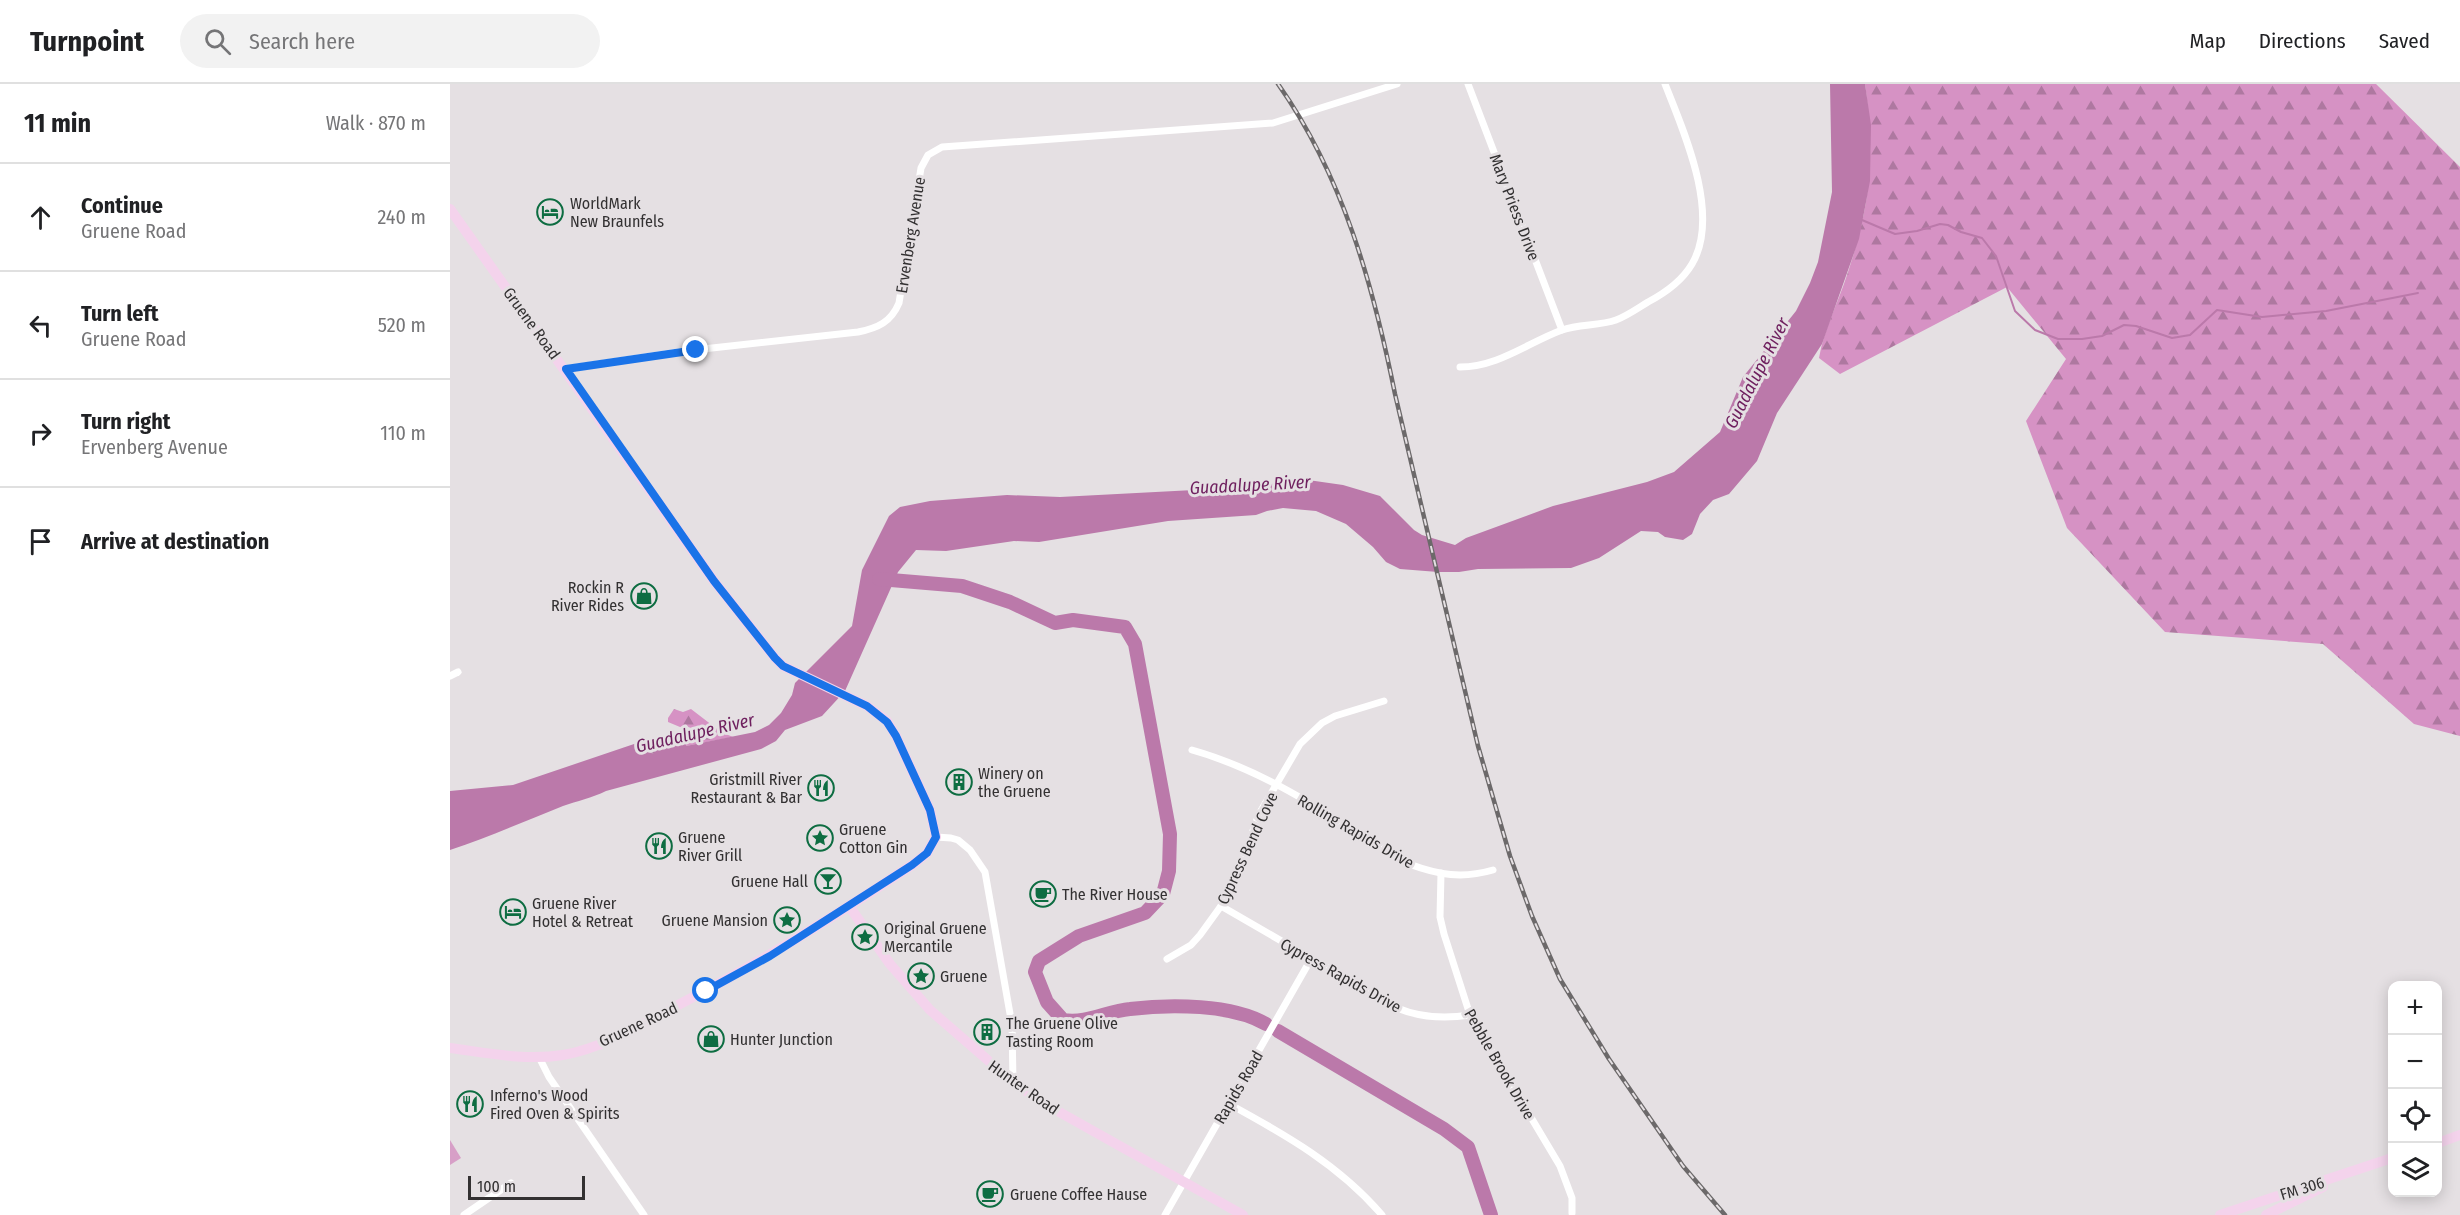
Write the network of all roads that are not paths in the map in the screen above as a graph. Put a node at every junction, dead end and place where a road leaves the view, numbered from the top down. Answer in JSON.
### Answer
{"nodes":[{"id":1,"x":1397,"y":84,"type":"edge"},
{"id":2,"x":1468,"y":84,"type":"edge"},
{"id":3,"x":1665,"y":84,"type":"edge"},
{"id":4,"x":450,"y":208,"type":"edge"},
{"id":5,"x":1562,"y":330,"type":"junction"},
{"id":6,"x":1460,"y":367,"type":"dead end"},
{"id":7,"x":566,"y":369,"type":"junction"},
{"id":8,"x":458,"y":672,"type":"dead end"},
{"id":9,"x":450,"y":676,"type":"edge"},
{"id":10,"x":1384,"y":701,"type":"dead end"},
{"id":11,"x":1192,"y":750,"type":"dead end"},
{"id":12,"x":1277,"y":784,"type":"junction"},
{"id":13,"x":936,"y":837,"type":"junction"},
{"id":14,"x":1493,"y":870,"type":"dead end"},
{"id":15,"x":1441,"y":873,"type":"junction"},
{"id":16,"x":849,"y":906,"type":"junction"},
{"id":17,"x":1221,"y":906,"type":"junction"},
{"id":18,"x":1167,"y":959,"type":"dead end"},
{"id":19,"x":1311,"y":959,"type":"junction"},
{"id":20,"x":1470,"y":1016,"type":"junction"},
{"id":21,"x":450,"y":1048,"type":"edge"},
{"id":22,"x":539,"y":1058,"type":"junction"},
{"id":23,"x":1012,"y":1082,"type":"junction"},
{"id":24,"x":1229,"y":1104,"type":"junction"},
{"id":25,"x":2460,"y":1135,"type":"edge"},
{"id":26,"x":2442,"y":1142,"type":"edge"},
{"id":27,"x":2388,"y":1159,"type":"edge"},
{"id":28,"x":2350,"y":1173,"type":"junction"},
{"id":29,"x":1184,"y":1181,"type":"junction"},
{"id":30,"x":511,"y":1183,"type":"dead end"},
{"id":31,"x":1572,"y":1213,"type":"dead end"},
{"id":32,"x":464,"y":1215,"type":"edge"},
{"id":33,"x":644,"y":1215,"type":"edge"},
{"id":34,"x":1165,"y":1215,"type":"edge"},
{"id":35,"x":1243,"y":1215,"type":"edge"},
{"id":36,"x":1382,"y":1215,"type":"edge"},
{"id":37,"x":2220,"y":1215,"type":"edge"},
{"id":38,"x":2266,"y":1215,"type":"edge"}],
"edges":[{"from":1,"to":7,"type":"street","name":"Ervenberg Avenue"},
{"from":2,"to":5,"type":"street","name":"Mary Priess Drive"},
{"from":3,"to":5,"type":"street"},
{"from":4,"to":7,"type":"street","name":"Gruene Road"},
{"from":5,"to":6,"type":"street"},
{"from":7,"to":13,"type":"street","name":"Gruene Road"},
{"from":8,"to":9,"type":"street"},
{"from":10,"to":12,"type":"street","name":"Cypress Bend Cove"},
{"from":11,"to":12,"type":"street","name":"Rolling Rapids Drive"},
{"from":12,"to":15,"type":"street","name":"Rolling Rapids Drive"},
{"from":12,"to":17,"type":"street","name":"Cypress Bend Cove"},
{"from":13,"to":16,"type":"street","name":"Gruene Road"},
{"from":13,"to":23,"type":"street"},
{"from":14,"to":15,"type":"street","name":"Rolling Rapids Drive"},
{"from":15,"to":20,"type":"street","name":"Pebble Brook Drive"},
{"from":16,"to":22,"type":"street","name":"Gruene Road"},
{"from":16,"to":23,"type":"street","name":"Hunter Road"},
{"from":17,"to":18,"type":"street","name":"Cypress Bend Cove"},
{"from":17,"to":19,"type":"street","name":"Cypress Rapids Drive"},
{"from":19,"to":20,"type":"street","name":"Cypress Rapids Drive"},
{"from":19,"to":24,"type":"street","name":"Rapids Road"},
{"from":20,"to":31,"type":"street","name":"Pebble Brook Drive"},
{"from":21,"to":22,"type":"street","name":"Gruene Road"},
{"from":22,"to":33,"type":"street"},
{"from":23,"to":29,"type":"street","name":"Hunter Road"},
{"from":24,"to":29,"type":"street","name":"Rapids Road"},
{"from":24,"to":36,"type":"street"},
{"from":25,"to":26,"type":"street"},
{"from":27,"to":28,"type":"street","name":"FM 306","number":"FM 306"},
{"from":28,"to":37,"type":"street","name":"FM 306","number":"FM 306"},
{"from":28,"to":38,"type":"street","name":"FM 306","number":"FM 306"},
{"from":29,"to":34,"type":"street","name":"Rapids Road"},
{"from":29,"to":35,"type":"street","name":"Hunter Road"},
{"from":30,"to":32,"type":"street"}]}
